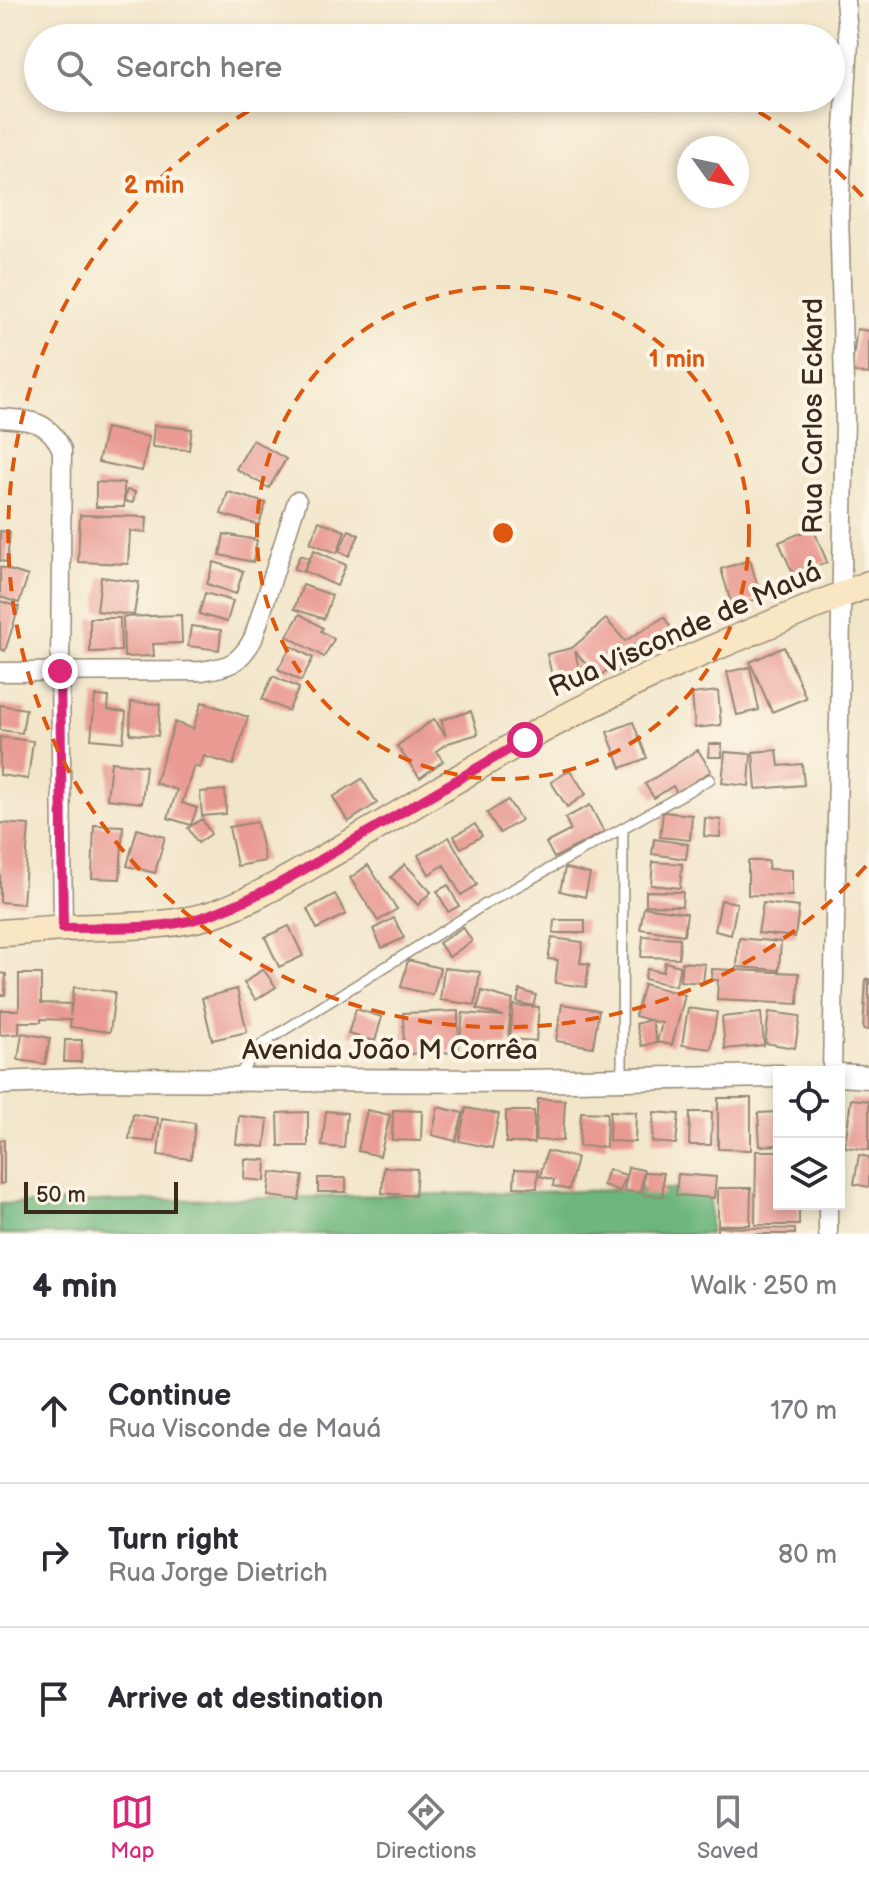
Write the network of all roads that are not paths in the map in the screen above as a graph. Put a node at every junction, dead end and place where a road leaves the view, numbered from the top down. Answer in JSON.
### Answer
{"nodes":[{"id":1,"x":845,"y":0,"type":"edge"},
{"id":2,"x":845,"y":110,"type":"edge"},
{"id":3,"x":845,"y":112,"type":"edge"},
{"id":4,"x":0,"y":418,"type":"edge"},
{"id":5,"x":297,"y":501,"type":"dead end"},
{"id":6,"x":869,"y":584,"type":"edge"},
{"id":7,"x":841,"y":595,"type":"junction"},
{"id":8,"x":60,"y":671,"type":"junction"},
{"id":9,"x":0,"y":672,"type":"edge"},
{"id":10,"x":710,"y":779,"type":"dead end"},
{"id":11,"x":623,"y":828,"type":"junction"},
{"id":12,"x":63,"y":928,"type":"junction"},
{"id":13,"x":0,"y":933,"type":"edge"},
{"id":14,"x":832,"y":1066,"type":"edge"},
{"id":15,"x":845,"y":1075,"type":"edge"},
{"id":16,"x":773,"y":1076,"type":"edge"},
{"id":17,"x":869,"y":1077,"type":"edge"},
{"id":18,"x":622,"y":1079,"type":"junction"},
{"id":19,"x":235,"y":1080,"type":"junction"},
{"id":20,"x":0,"y":1083,"type":"edge"},
{"id":21,"x":828,"y":1210,"type":"edge"},
{"id":22,"x":828,"y":1234,"type":"edge"}],
"edges":[{"from":1,"to":2,"type":"street","name":"Rua Carlos Eckard"},
{"from":3,"to":7,"type":"street","name":"Rua Carlos Eckard"},
{"from":4,"to":8,"type":"street"},
{"from":5,"to":8,"type":"street"},
{"from":6,"to":7,"type":"main road","name":"Rua Visconde de Mauá"},
{"from":7,"to":12,"type":"main road","name":"Rua Visconde de Mauá"},
{"from":7,"to":14,"type":"street","name":"Rua Carlos Eckard"},
{"from":8,"to":9,"type":"street"},
{"from":8,"to":12,"type":"street"},
{"from":10,"to":11,"type":"lane"},
{"from":11,"to":18,"type":"lane"},
{"from":11,"to":19,"type":"lane"},
{"from":12,"to":13,"type":"main road","name":"Rua Visconde de Mauá"},
{"from":15,"to":17,"type":"street"},
{"from":16,"to":18,"type":"street","name":"Avenida João M Corrêa"},
{"from":18,"to":19,"type":"street","name":"Avenida João M Corrêa"},
{"from":19,"to":20,"type":"street","name":"Avenida João M Corrêa"},
{"from":21,"to":22,"type":"street"}]}
